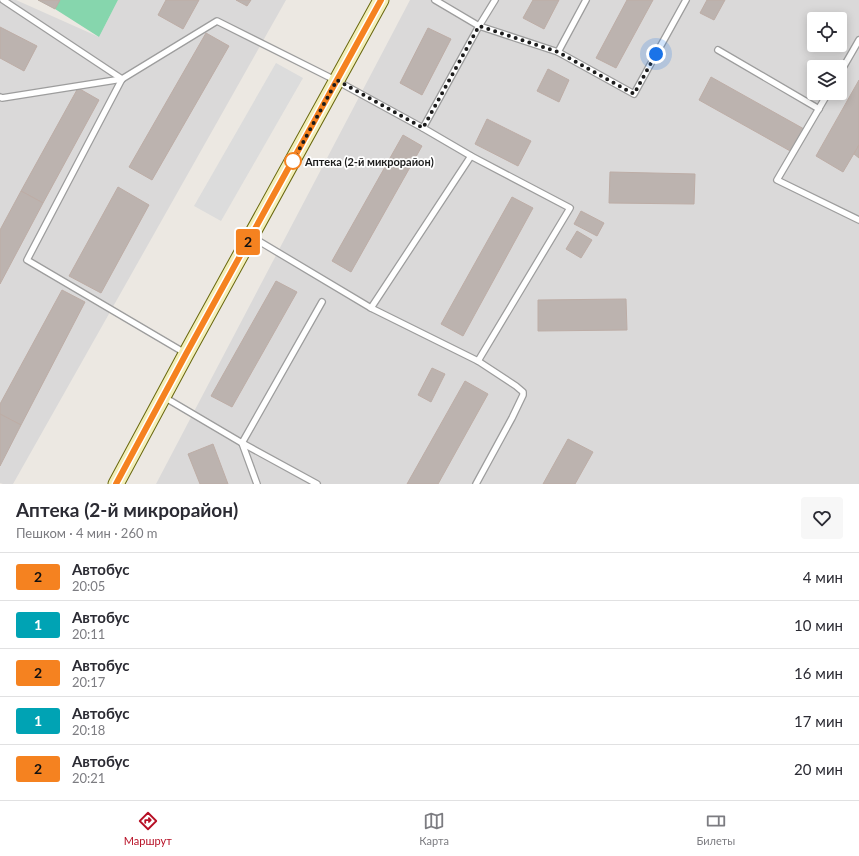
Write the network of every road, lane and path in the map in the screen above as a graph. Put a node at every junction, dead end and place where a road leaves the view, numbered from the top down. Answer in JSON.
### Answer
{"nodes":[{"id":1,"x":3,"y":0,"type":"edge"},
{"id":2,"x":381,"y":0,"type":"edge"},
{"id":3,"x":435,"y":0,"type":"edge"},
{"id":4,"x":495,"y":0,"type":"edge"},
{"id":5,"x":586,"y":0,"type":"edge"},
{"id":6,"x":686,"y":0,"type":"edge"},
{"id":7,"x":479,"y":26,"type":"junction"},
{"id":8,"x":859,"y":40,"type":"edge"},
{"id":9,"x":718,"y":50,"type":"dead end"},
{"id":10,"x":558,"y":52,"type":"junction"},
{"id":11,"x":847,"y":61,"type":"edge"},
{"id":12,"x":122,"y":78,"type":"junction"},
{"id":13,"x":337,"y":80,"type":"junction"},
{"id":14,"x":0,"y":98,"type":"edge"},
{"id":15,"x":824,"y":100,"type":"edge"},
{"id":16,"x":819,"y":108,"type":"junction"},
{"id":17,"x":423,"y":128,"type":"junction"},
{"id":18,"x":471,"y":156,"type":"junction"},
{"id":19,"x":859,"y":220,"type":"edge"},
{"id":20,"x":252,"y":236,"type":"junction"},
{"id":21,"x":322,"y":302,"type":"dead end"},
{"id":22,"x":371,"y":308,"type":"junction"},
{"id":23,"x":186,"y":354,"type":"junction"},
{"id":24,"x":478,"y":361,"type":"junction"},
{"id":25,"x":164,"y":397,"type":"junction"},
{"id":26,"x":242,"y":443,"type":"junction"},
{"id":27,"x":116,"y":484,"type":"edge"},
{"id":28,"x":257,"y":484,"type":"edge"},
{"id":29,"x":317,"y":484,"type":"edge"},
{"id":30,"x":476,"y":484,"type":"edge"}],
"edges":[{"from":1,"to":12,"type":"lane"},
{"from":2,"to":13,"type":"main road"},
{"from":3,"to":7,"type":"lane"},
{"from":4,"to":7,"type":"lane"},
{"from":5,"to":10,"type":"lane"},
{"from":6,"to":10,"type":"lane"},
{"from":7,"to":10,"type":"lane"},
{"from":7,"to":17,"type":"lane"},
{"from":8,"to":11,"type":"lane"},
{"from":9,"to":16,"type":"lane"},
{"from":12,"to":13,"type":"lane"},
{"from":12,"to":14,"type":"lane"},
{"from":12,"to":23,"type":"lane"},
{"from":13,"to":17,"type":"lane"},
{"from":13,"to":20,"type":"main road"},
{"from":15,"to":16,"type":"lane"},
{"from":16,"to":19,"type":"lane"},
{"from":17,"to":18,"type":"lane"},
{"from":18,"to":22,"type":"lane"},
{"from":18,"to":24,"type":"lane"},
{"from":20,"to":22,"type":"lane"},
{"from":20,"to":23,"type":"main road"},
{"from":21,"to":26,"type":"lane"},
{"from":22,"to":24,"type":"lane"},
{"from":23,"to":25,"type":"main road"},
{"from":24,"to":30,"type":"lane"},
{"from":25,"to":26,"type":"lane"},
{"from":25,"to":27,"type":"main road"},
{"from":26,"to":28,"type":"lane"},
{"from":26,"to":29,"type":"lane"}]}
